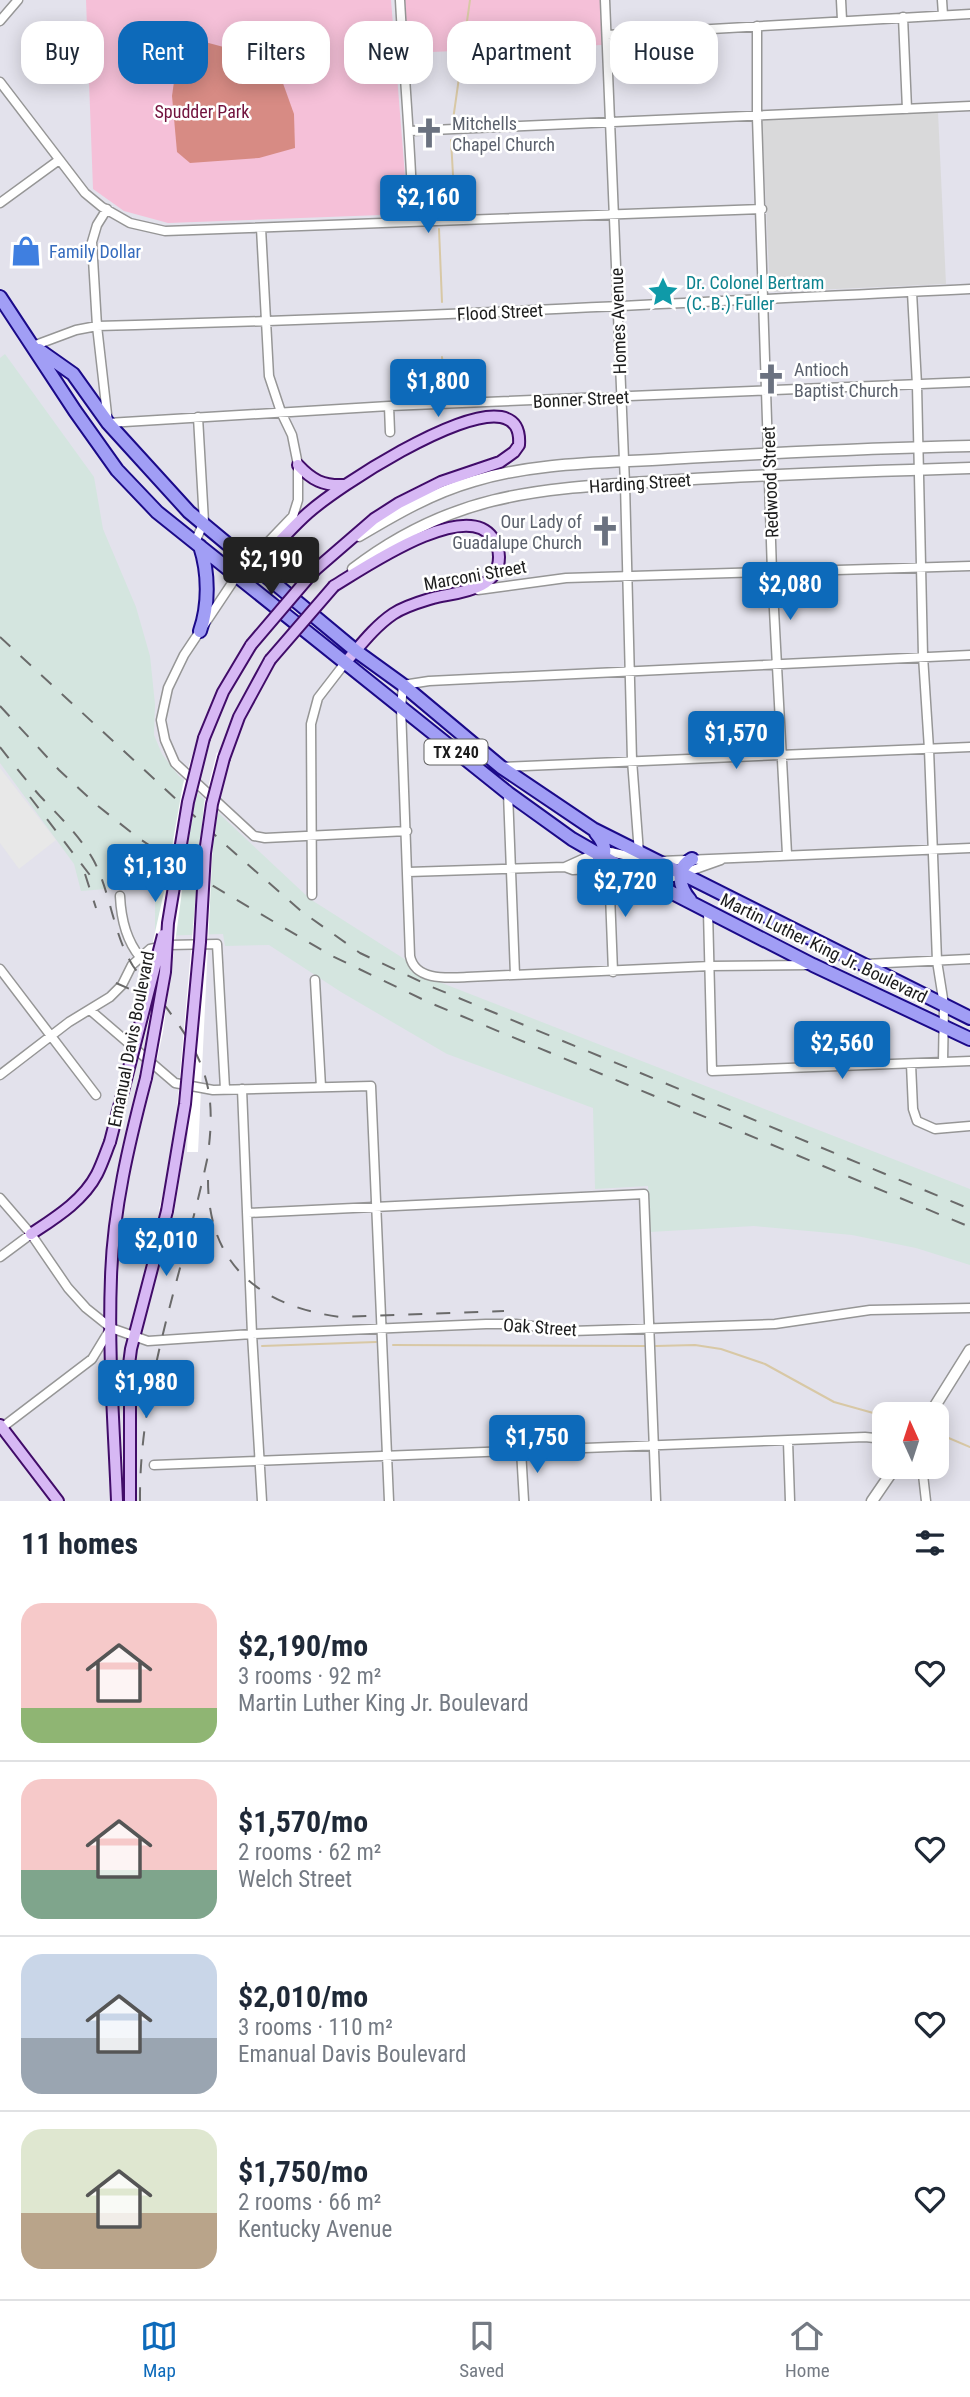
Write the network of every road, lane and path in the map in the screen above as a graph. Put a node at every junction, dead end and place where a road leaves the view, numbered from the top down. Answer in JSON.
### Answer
{"nodes":[{"id":1,"x":18,"y":0,"type":"edge"},
{"id":2,"x":400,"y":0,"type":"edge"},
{"id":3,"x":605,"y":0,"type":"edge"},
{"id":4,"x":841,"y":0,"type":"edge"},
{"id":5,"x":942,"y":0,"type":"edge"},
{"id":6,"x":970,"y":14,"type":"edge"},
{"id":7,"x":943,"y":15,"type":"junction"},
{"id":8,"x":902,"y":17,"type":"junction"},
{"id":9,"x":0,"y":20,"type":"edge"},
{"id":10,"x":842,"y":20,"type":"junction"},
{"id":11,"x":757,"y":26,"type":"junction"},
{"id":12,"x":607,"y":35,"type":"junction"},
{"id":13,"x":0,"y":82,"type":"edge"},
{"id":14,"x":970,"y":106,"type":"edge"},
{"id":15,"x":907,"y":109,"type":"junction"},
{"id":16,"x":757,"y":117,"type":"junction"},
{"id":17,"x":610,"y":122,"type":"junction"},
{"id":18,"x":410,"y":131,"type":"junction"},
{"id":19,"x":59,"y":160,"type":"junction"},
{"id":20,"x":0,"y":203,"type":"edge"},
{"id":21,"x":107,"y":209,"type":"junction"},
{"id":22,"x":762,"y":209,"type":"junction"},
{"id":23,"x":614,"y":216,"type":"junction"},
{"id":24,"x":413,"y":221,"type":"junction"},
{"id":25,"x":261,"y":228,"type":"junction"},
{"id":26,"x":970,"y":289,"type":"edge"},
{"id":27,"x":912,"y":292,"type":"junction"},
{"id":28,"x":0,"y":297,"type":"edge"},
{"id":29,"x":764,"y":301,"type":"junction"},
{"id":30,"x":618,"y":307,"type":"junction"},
{"id":31,"x":266,"y":322,"type":"junction"},
{"id":32,"x":97,"y":326,"type":"junction"},
{"id":33,"x":33,"y":345,"type":"junction"},
{"id":34,"x":970,"y":382,"type":"edge"},
{"id":35,"x":917,"y":386,"type":"junction"},
{"id":36,"x":766,"y":391,"type":"junction"},
{"id":37,"x":621,"y":397,"type":"junction"},
{"id":38,"x":389,"y":406,"type":"junction"},
{"id":39,"x":281,"y":412,"type":"junction"},
{"id":40,"x":198,"y":417,"type":"junction"},
{"id":41,"x":108,"y":423,"type":"junction"},
{"id":42,"x":390,"y":432,"type":"dead end"},
{"id":43,"x":970,"y":446,"type":"edge"},
{"id":44,"x":917,"y":447,"type":"junction"},
{"id":45,"x":769,"y":453,"type":"junction"},
{"id":46,"x":624,"y":461,"type":"junction"},
{"id":47,"x":298,"y":465,"type":"junction"},
{"id":48,"x":970,"y":468,"type":"edge"},
{"id":49,"x":918,"y":470,"type":"junction"},
{"id":50,"x":770,"y":475,"type":"junction"},
{"id":51,"x":625,"y":484,"type":"junction"},
{"id":52,"x":345,"y":485,"type":"junction"},
{"id":53,"x":204,"y":522,"type":"junction"},
{"id":54,"x":351,"y":540,"type":"junction"},
{"id":55,"x":197,"y":544,"type":"junction"},
{"id":56,"x":251,"y":565,"type":"junction"},
{"id":57,"x":970,"y":566,"type":"edge"},
{"id":58,"x":920,"y":569,"type":"junction"},
{"id":59,"x":772,"y":572,"type":"junction"},
{"id":60,"x":237,"y":576,"type":"junction"},
{"id":61,"x":627,"y":576,"type":"junction"},
{"id":62,"x":334,"y":586,"type":"junction"},
{"id":63,"x":465,"y":593,"type":"junction"},
{"id":64,"x":200,"y":631,"type":"junction"},
{"id":65,"x":356,"y":651,"type":"junction"},
{"id":66,"x":970,"y":655,"type":"edge"},
{"id":67,"x":923,"y":656,"type":"junction"},
{"id":68,"x":345,"y":663,"type":"junction"},
{"id":69,"x":778,"y":664,"type":"junction"},
{"id":70,"x":629,"y":672,"type":"junction"},
{"id":71,"x":402,"y":685,"type":"junction"},
{"id":72,"x":401,"y":708,"type":"junction"},
{"id":73,"x":970,"y":747,"type":"edge"},
{"id":74,"x":929,"y":749,"type":"junction"},
{"id":75,"x":782,"y":755,"type":"junction"},
{"id":76,"x":632,"y":760,"type":"junction"},
{"id":77,"x":501,"y":767,"type":"junction"},
{"id":78,"x":508,"y":793,"type":"junction"},
{"id":79,"x":593,"y":830,"type":"junction"},
{"id":80,"x":407,"y":831,"type":"junction"},
{"id":81,"x":312,"y":835,"type":"junction"},
{"id":82,"x":970,"y":848,"type":"edge"},
{"id":83,"x":932,"y":850,"type":"junction"},
{"id":84,"x":639,"y":853,"type":"junction"},
{"id":85,"x":787,"y":854,"type":"junction"},
{"id":86,"x":728,"y":857,"type":"junction"},
{"id":87,"x":607,"y":859,"type":"junction"},
{"id":88,"x":692,"y":859,"type":"junction"},
{"id":89,"x":654,"y":861,"type":"junction"},
{"id":90,"x":565,"y":867,"type":"junction"},
{"id":91,"x":510,"y":869,"type":"junction"},
{"id":92,"x":587,"y":869,"type":"joint"},
{"id":93,"x":408,"y":872,"type":"junction"},
{"id":94,"x":680,"y":874,"type":"junction"},
{"id":95,"x":312,"y":895,"type":"dead end"},
{"id":96,"x":120,"y":896,"type":"dead end"},
{"id":97,"x":692,"y":903,"type":"junction"},
{"id":98,"x":708,"y":911,"type":"junction"},
{"id":99,"x":168,"y":923,"type":"junction"},
{"id":100,"x":140,"y":957,"type":"junction"},
{"id":101,"x":970,"y":959,"type":"edge"},
{"id":102,"x":937,"y":961,"type":"junction"},
{"id":103,"x":859,"y":964,"type":"junction"},
{"id":104,"x":813,"y":965,"type":"junction"},
{"id":105,"x":710,"y":966,"type":"junction"},
{"id":106,"x":0,"y":969,"type":"edge"},
{"id":107,"x":613,"y":972,"type":"junction"},
{"id":108,"x":514,"y":975,"type":"junction"},
{"id":109,"x":315,"y":980,"type":"dead end"},
{"id":110,"x":944,"y":1005,"type":"junction"},
{"id":111,"x":90,"y":1010,"type":"junction"},
{"id":112,"x":970,"y":1018,"type":"edge"},
{"id":113,"x":943,"y":1025,"type":"junction"},
{"id":114,"x":51,"y":1036,"type":"junction"},
{"id":115,"x":970,"y":1039,"type":"edge"},
{"id":116,"x":970,"y":1061,"type":"edge"},
{"id":117,"x":943,"y":1062,"type":"junction"},
{"id":118,"x":911,"y":1064,"type":"junction"},
{"id":119,"x":0,"y":1075,"type":"edge"},
{"id":120,"x":321,"y":1087,"type":"junction"},
{"id":121,"x":225,"y":1089,"type":"junction"},
{"id":122,"x":242,"y":1089,"type":"junction"},
{"id":123,"x":96,"y":1095,"type":"dead end"},
{"id":124,"x":970,"y":1126,"type":"edge"},
{"id":125,"x":0,"y":1198,"type":"edge"},
{"id":126,"x":376,"y":1206,"type":"junction"},
{"id":127,"x":247,"y":1213,"type":"junction"},
{"id":128,"x":31,"y":1234,"type":"junction"},
{"id":129,"x":0,"y":1257,"type":"edge"},
{"id":130,"x":970,"y":1308,"type":"edge"},
{"id":131,"x":111,"y":1328,"type":"junction"},
{"id":132,"x":382,"y":1328,"type":"junction"},
{"id":133,"x":650,"y":1328,"type":"junction"},
{"id":134,"x":252,"y":1334,"type":"junction"},
{"id":135,"x":135,"y":1336,"type":"junction"},
{"id":136,"x":970,"y":1350,"type":"edge"},
{"id":137,"x":938,"y":1402,"type":"edge"},
{"id":138,"x":1,"y":1428,"type":"edge"},
{"id":139,"x":872,"y":1438,"type":"edge"},
{"id":140,"x":788,"y":1441,"type":"junction"},
{"id":141,"x":654,"y":1446,"type":"junction"},
{"id":142,"x":521,"y":1450,"type":"junction"},
{"id":143,"x":387,"y":1456,"type":"junction"},
{"id":144,"x":261,"y":1461,"type":"junction"},
{"id":145,"x":154,"y":1465,"type":"dead end"},
{"id":146,"x":887,"y":1479,"type":"edge"},
{"id":147,"x":923,"y":1479,"type":"edge"},
{"id":148,"x":58,"y":1501,"type":"edge"},
{"id":149,"x":117,"y":1501,"type":"edge"},
{"id":150,"x":130,"y":1501,"type":"edge"},
{"id":151,"x":262,"y":1501,"type":"edge"},
{"id":152,"x":389,"y":1501,"type":"edge"},
{"id":153,"x":524,"y":1501,"type":"edge"},
{"id":154,"x":656,"y":1501,"type":"edge"},
{"id":155,"x":790,"y":1501,"type":"edge"},
{"id":156,"x":872,"y":1501,"type":"edge"},
{"id":157,"x":926,"y":1501,"type":"edge"}],
"edges":[{"from":1,"to":9,"type":"street"},
{"from":2,"to":18,"type":"street"},
{"from":3,"to":12,"type":"street","name":"Homes Avenue"},
{"from":4,"to":10,"type":"street"},
{"from":5,"to":7,"type":"street"},
{"from":6,"to":7,"type":"street"},
{"from":7,"to":8,"type":"street"},
{"from":8,"to":10,"type":"street"},
{"from":8,"to":15,"type":"street"},
{"from":10,"to":11,"type":"street"},
{"from":11,"to":12,"type":"street"},
{"from":11,"to":16,"type":"street","name":"Redwood Street"},
{"from":12,"to":17,"type":"street","name":"Homes Avenue"},
{"from":13,"to":19,"type":"street"},
{"from":14,"to":15,"type":"street"},
{"from":15,"to":16,"type":"street"},
{"from":16,"to":17,"type":"street"},
{"from":16,"to":22,"type":"street","name":"Redwood Street"},
{"from":17,"to":18,"type":"street"},
{"from":17,"to":23,"type":"street","name":"Homes Avenue"},
{"from":18,"to":24,"type":"street"},
{"from":19,"to":20,"type":"street"},
{"from":19,"to":21,"type":"street"},
{"from":21,"to":25,"type":"street"},
{"from":21,"to":32,"type":"street"},
{"from":22,"to":23,"type":"street"},
{"from":22,"to":29,"type":"street","name":"Redwood Street"},
{"from":23,"to":24,"type":"street"},
{"from":23,"to":30,"type":"street","name":"Homes Avenue"},
{"from":24,"to":25,"type":"street"},
{"from":25,"to":31,"type":"street"},
{"from":26,"to":27,"type":"street","name":"Flood Street"},
{"from":27,"to":29,"type":"street","name":"Flood Street"},
{"from":27,"to":35,"type":"street"},
{"from":28,"to":33,"type":"main road","name":"Martin Luther King Jr. Boulevard","number":"TX 240"},
{"from":29,"to":30,"type":"street","name":"Flood Street"},
{"from":29,"to":36,"type":"street","name":"Redwood Street"},
{"from":30,"to":31,"type":"street","name":"Flood Street"},
{"from":30,"to":37,"type":"street","name":"Homes Avenue"},
{"from":31,"to":32,"type":"street","name":"Flood Street"},
{"from":31,"to":39,"type":"street"},
{"from":32,"to":33,"type":"street","name":"Flood Street"},
{"from":32,"to":41,"type":"street"},
{"from":33,"to":41,"type":"main road","name":"Martin Luther King Jr. Boulevard","number":"TX 240"},
{"from":33,"to":55,"type":"main road","name":"Martin Luther King Jr. Boulevard","number":"TX 240"},
{"from":34,"to":35,"type":"street","name":"Bonner Street"},
{"from":35,"to":36,"type":"street","name":"Bonner Street"},
{"from":35,"to":44,"type":"street"},
{"from":36,"to":37,"type":"street","name":"Bonner Street"},
{"from":36,"to":45,"type":"street","name":"Redwood Street"},
{"from":37,"to":38,"type":"street","name":"Bonner Street"},
{"from":37,"to":46,"type":"street","name":"Homes Avenue"},
{"from":38,"to":39,"type":"street","name":"Bonner Street"},
{"from":38,"to":42,"type":"street"},
{"from":39,"to":40,"type":"street","name":"Bonner Street"},
{"from":39,"to":47,"type":"street"},
{"from":40,"to":41,"type":"street","name":"Bonner Street"},
{"from":40,"to":53,"type":"street"},
{"from":41,"to":53,"type":"main road","name":"Martin Luther King Jr. Boulevard","number":"TX 240"},
{"from":43,"to":44,"type":"street","name":"Harding Street"},
{"from":44,"to":45,"type":"street","name":"Harding Street"},
{"from":44,"to":49,"type":"street"},
{"from":45,"to":46,"type":"street","name":"Harding Street"},
{"from":45,"to":50,"type":"street","name":"Redwood Street"},
{"from":46,"to":51,"type":"street","name":"Homes Avenue"},
{"from":46,"to":54,"type":"street","name":"Harding Street"},
{"from":47,"to":52,"type":"main road"},
{"from":47,"to":56,"type":"street"},
{"from":48,"to":49,"type":"street","name":"Harding Street"},
{"from":49,"to":50,"type":"street","name":"Harding Street"},
{"from":49,"to":58,"type":"street"},
{"from":50,"to":51,"type":"street","name":"Harding Street"},
{"from":50,"to":59,"type":"street","name":"Redwood Street"},
{"from":51,"to":61,"type":"street","name":"Homes Avenue"},
{"from":51,"to":62,"type":"street","name":"Harding Street"},
{"from":52,"to":54,"type":"main road"},
{"from":52,"to":56,"type":"main road"},
{"from":53,"to":55,"type":"street"},
{"from":53,"to":56,"type":"main road","name":"Martin Luther King Jr. Boulevard","number":"TX 240"},
{"from":54,"to":99,"type":"main road","name":"Emanual Davis Boulevard","bridge":true},
{"from":55,"to":60,"type":"main road","name":"Martin Luther King Jr. Boulevard","number":"TX 240"},
{"from":55,"to":64,"type":"main road"},
{"from":56,"to":60,"type":"main road"},
{"from":56,"to":65,"type":"main road","name":"Martin Luther King Jr. Boulevard","number":"TX 240"},
{"from":57,"to":58,"type":"street","name":"Marconi Street"},
{"from":58,"to":59,"type":"street","name":"Marconi Street"},
{"from":58,"to":67,"type":"street"},
{"from":59,"to":61,"type":"street","name":"Marconi Street"},
{"from":59,"to":69,"type":"street","name":"Redwood Street"},
{"from":60,"to":64,"type":"street"},
{"from":60,"to":68,"type":"main road","name":"Martin Luther King Jr. Boulevard","number":"TX 240"},
{"from":61,"to":63,"type":"street","name":"Marconi Street"},
{"from":61,"to":70,"type":"street","name":"Homes Avenue"},
{"from":62,"to":63,"type":"main road"},
{"from":62,"to":135,"type":"main road","bridge":true},
{"from":63,"to":65,"type":"main road","name":"Marconi Street"},
{"from":64,"to":81,"type":"street"},
{"from":65,"to":68,"type":"main road","name":"Marconi Street"},
{"from":65,"to":71,"type":"main road","name":"Martin Luther King Jr. Boulevard","number":"TX 240"},
{"from":66,"to":67,"type":"street"},
{"from":67,"to":69,"type":"street"},
{"from":67,"to":74,"type":"street"},
{"from":68,"to":72,"type":"main road","name":"Martin Luther King Jr. Boulevard","number":"TX 240"},
{"from":68,"to":81,"type":"street"},
{"from":69,"to":70,"type":"street"},
{"from":69,"to":75,"type":"street","name":"Redwood Street"},
{"from":70,"to":71,"type":"street"},
{"from":70,"to":76,"type":"street","name":"Homes Avenue"},
{"from":71,"to":72,"type":"street"},
{"from":71,"to":77,"type":"main road","name":"Martin Luther King Jr. Boulevard","number":"TX 240"},
{"from":72,"to":78,"type":"main road","name":"Martin Luther King Jr. Boulevard","number":"TX 240"},
{"from":72,"to":80,"type":"street"},
{"from":73,"to":74,"type":"street"},
{"from":74,"to":75,"type":"street"},
{"from":74,"to":83,"type":"street"},
{"from":75,"to":76,"type":"street"},
{"from":75,"to":85,"type":"street","name":"Redwood Street"},
{"from":76,"to":77,"type":"street"},
{"from":76,"to":84,"type":"street","name":"Homes Avenue"},
{"from":77,"to":79,"type":"main road","name":"Martin Luther King Jr. Boulevard","number":"TX 240"},
{"from":78,"to":87,"type":"main road","name":"Martin Luther King Jr. Boulevard","number":"TX 240"},
{"from":78,"to":91,"type":"street"},
{"from":79,"to":84,"type":"main road","name":"Martin Luther King Jr. Boulevard","number":"TX 240"},
{"from":79,"to":87,"type":"main road"},
{"from":80,"to":81,"type":"street"},
{"from":80,"to":93,"type":"street"},
{"from":81,"to":95,"type":"street"},
{"from":82,"to":83,"type":"street"},
{"from":83,"to":85,"type":"street"},
{"from":83,"to":102,"type":"street"},
{"from":84,"to":89,"type":"main road","name":"Martin Luther King Jr. Boulevard","number":"TX 240"},
{"from":85,"to":86,"type":"street"},
{"from":86,"to":88,"type":"street"},
{"from":86,"to":94,"type":"street"},
{"from":87,"to":89,"type":"street"},
{"from":87,"to":90,"type":"street"},
{"from":87,"to":92,"type":"main road"},
{"from":87,"to":94,"type":"street"},
{"from":87,"to":97,"type":"main road","name":"Martin Luther King Jr. Boulevard","number":"TX 240"},
{"from":87,"to":107,"type":"street"},
{"from":88,"to":89,"type":"street"},
{"from":88,"to":94,"type":"main road"},
{"from":89,"to":94,"type":"main road","name":"Martin Luther King Jr. Boulevard","number":"TX 240"},
{"from":90,"to":91,"type":"street"},
{"from":90,"to":92,"type":"street"},
{"from":91,"to":93,"type":"street"},
{"from":91,"to":108,"type":"street"},
{"from":93,"to":108,"type":"street"},
{"from":94,"to":97,"type":"main road"},
{"from":94,"to":103,"type":"main road","name":"Martin Luther King Jr. Boulevard","number":"TX 240"},
{"from":96,"to":100,"type":"street"},
{"from":97,"to":98,"type":"main road","name":"Martin Luther King Jr. Boulevard","number":"TX 240"},
{"from":98,"to":104,"type":"main road","name":"Martin Luther King Jr. Boulevard","number":"TX 240"},
{"from":98,"to":105,"type":"street"},
{"from":99,"to":128,"type":"main road","bridge":true},
{"from":99,"to":131,"type":"main road","name":"Emanual Davis Boulevard","bridge":true},
{"from":100,"to":111,"type":"street"},
{"from":100,"to":121,"type":"street"},
{"from":101,"to":102,"type":"street"},
{"from":102,"to":103,"type":"street"},
{"from":102,"to":110,"type":"street"},
{"from":103,"to":110,"type":"main road","name":"Martin Luther King Jr. Boulevard","number":"TX 240"},
{"from":104,"to":105,"type":"street"},
{"from":104,"to":113,"type":"main road","name":"Martin Luther King Jr. Boulevard","number":"TX 240"},
{"from":105,"to":107,"type":"street"},
{"from":105,"to":118,"type":"street"},
{"from":106,"to":114,"type":"street"},
{"from":107,"to":108,"type":"street"},
{"from":109,"to":120,"type":"street"},
{"from":110,"to":112,"type":"main road","name":"Martin Luther King Jr. Boulevard","number":"TX 240"},
{"from":110,"to":113,"type":"street"},
{"from":111,"to":114,"type":"street"},
{"from":111,"to":121,"type":"street"},
{"from":113,"to":115,"type":"main road","name":"Martin Luther King Jr. Boulevard","number":"TX 240"},
{"from":113,"to":117,"type":"street"},
{"from":114,"to":119,"type":"street"},
{"from":114,"to":123,"type":"street"},
{"from":116,"to":117,"type":"street"},
{"from":117,"to":118,"type":"street"},
{"from":118,"to":124,"type":"street"},
{"from":120,"to":122,"type":"street"},
{"from":120,"to":126,"type":"street"},
{"from":121,"to":122,"type":"street"},
{"from":122,"to":127,"type":"street"},
{"from":125,"to":128,"type":"street"},
{"from":126,"to":127,"type":"street"},
{"from":126,"to":132,"type":"street"},
{"from":126,"to":133,"type":"street"},
{"from":127,"to":134,"type":"street"},
{"from":128,"to":129,"type":"street"},
{"from":128,"to":131,"type":"street"},
{"from":130,"to":133,"type":"street","name":"Oak Street"},
{"from":131,"to":135,"type":"street","name":"Oak Street"},
{"from":131,"to":138,"type":"street"},
{"from":131,"to":149,"type":"main road","name":"Emanual Davis Boulevard"},
{"from":132,"to":133,"type":"street","name":"Oak Street"},
{"from":132,"to":134,"type":"street","name":"Oak Street"},
{"from":132,"to":143,"type":"street"},
{"from":133,"to":141,"type":"street"},
{"from":134,"to":135,"type":"street","name":"Oak Street"},
{"from":134,"to":144,"type":"street"},
{"from":135,"to":150,"type":"main road"},
{"from":136,"to":137,"type":"street"},
{"from":138,"to":148,"type":"main road"},
{"from":139,"to":140,"type":"street"},
{"from":140,"to":141,"type":"street"},
{"from":140,"to":155,"type":"street"},
{"from":141,"to":142,"type":"street"},
{"from":141,"to":154,"type":"street"},
{"from":142,"to":143,"type":"street"},
{"from":142,"to":153,"type":"street"},
{"from":143,"to":144,"type":"street"},
{"from":143,"to":152,"type":"street"},
{"from":144,"to":145,"type":"street"},
{"from":144,"to":151,"type":"street"},
{"from":146,"to":156,"type":"street"},
{"from":147,"to":157,"type":"street"}]}
